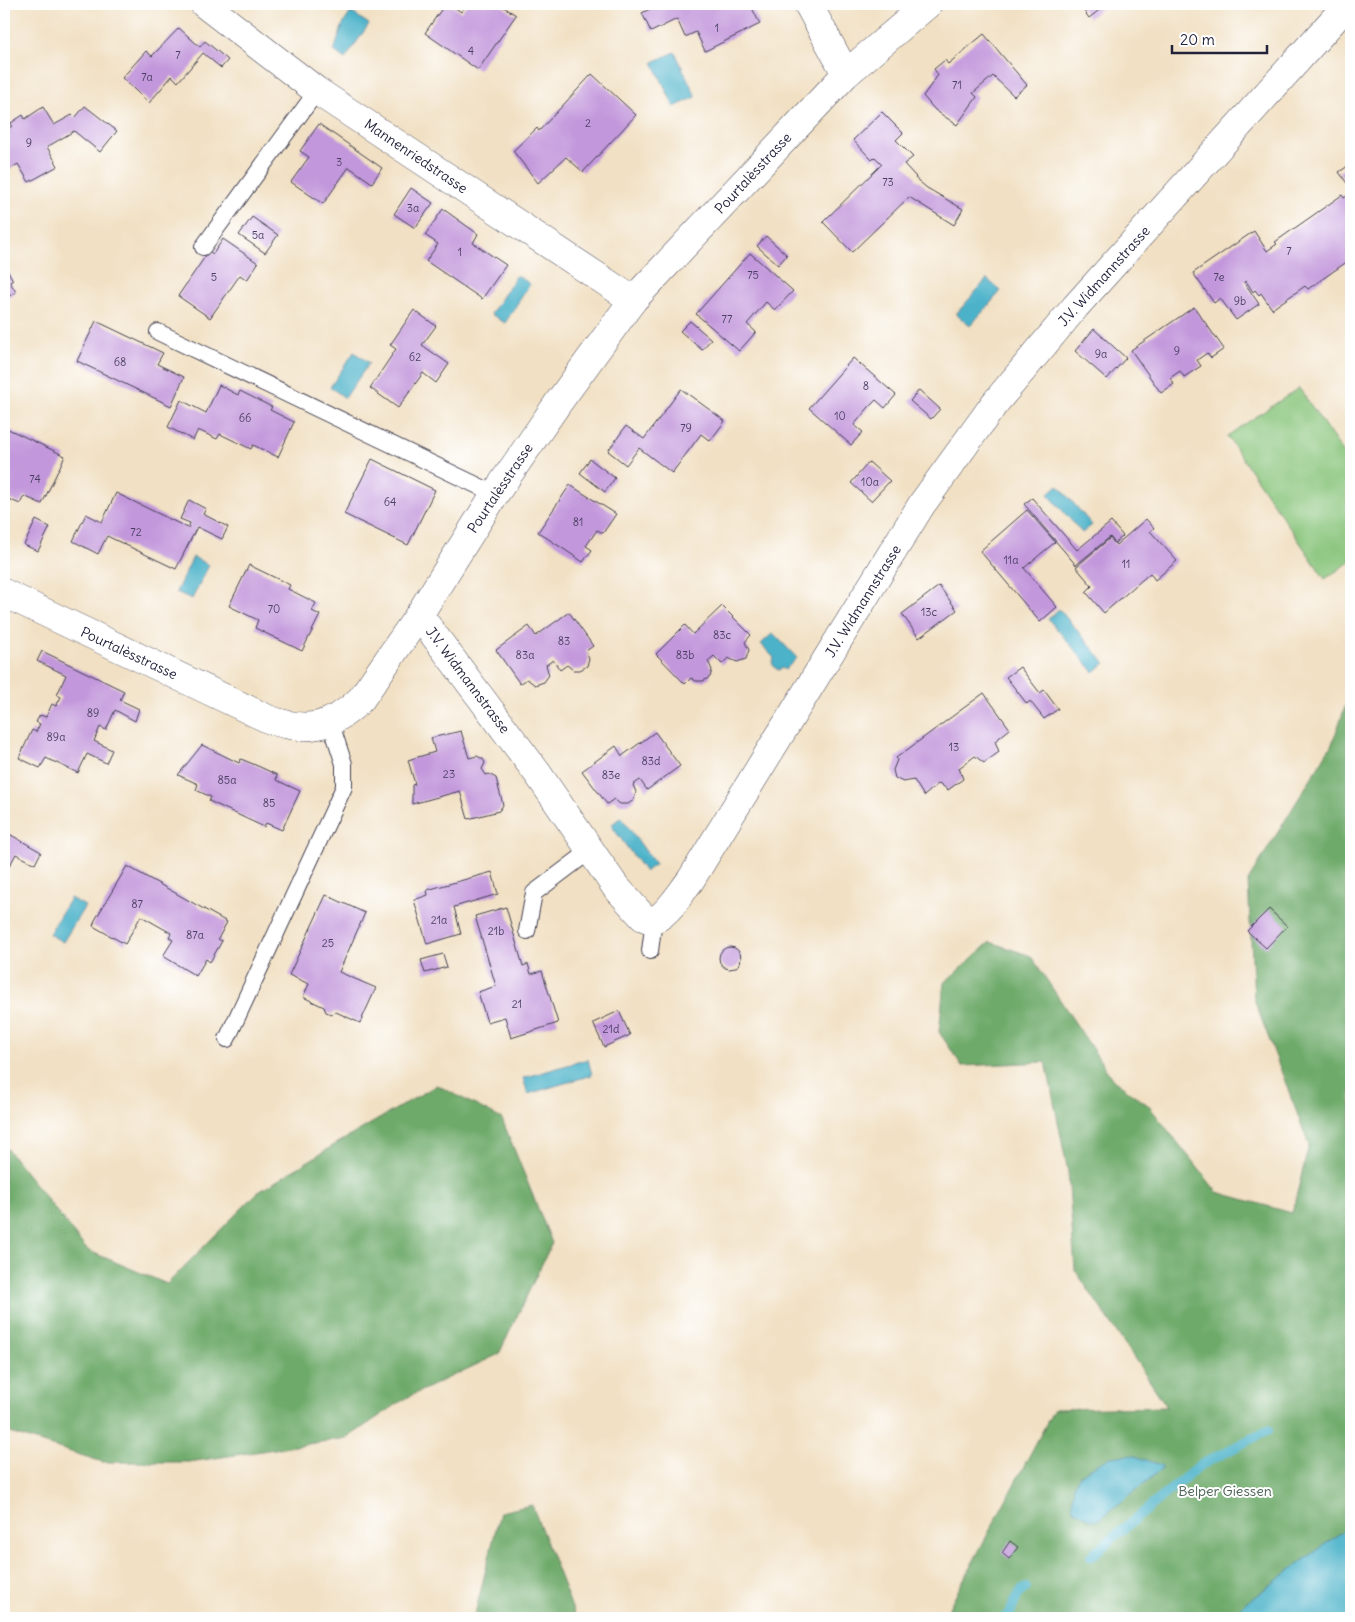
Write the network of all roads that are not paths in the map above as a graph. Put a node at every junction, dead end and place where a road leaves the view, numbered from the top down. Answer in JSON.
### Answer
{"nodes":[{"id":1,"x":204,"y":4,"type":"edge"},
{"id":2,"x":808,"y":4,"type":"edge"},
{"id":3,"x":928,"y":4,"type":"edge"},
{"id":4,"x":1348,"y":4,"type":"edge"},
{"id":5,"x":846,"y":74,"type":"junction"},
{"id":6,"x":317,"y":91,"type":"junction"},
{"id":7,"x":203,"y":248,"type":"dead end"},
{"id":8,"x":633,"y":300,"type":"junction"},
{"id":9,"x":158,"y":332,"type":"dead end"},
{"id":10,"x":495,"y":494,"type":"junction"},
{"id":11,"x":4,"y":593,"type":"edge"},
{"id":12,"x":419,"y":615,"type":"junction"},
{"id":13,"x":330,"y":721,"type":"junction"},
{"id":14,"x":591,"y":850,"type":"junction"},
{"id":15,"x":654,"y":920,"type":"junction"},
{"id":16,"x":527,"y":931,"type":"dead end"},
{"id":17,"x":650,"y":951,"type":"dead end"},
{"id":18,"x":227,"y":1039,"type":"dead end"}],
"edges":[{"from":1,"to":6,"type":"street","name":"Mannenriedstrasse"},
{"from":2,"to":5,"type":"street"},
{"from":3,"to":5,"type":"street","name":"Pourtalèsstrasse"},
{"from":4,"to":15,"type":"street","name":"J.V. Widmannstrasse"},
{"from":5,"to":8,"type":"street","name":"Pourtalèsstrasse"},
{"from":6,"to":7,"type":"lane"},
{"from":6,"to":8,"type":"street","name":"Mannenriedstrasse"},
{"from":8,"to":10,"type":"street","name":"Pourtalèsstrasse"},
{"from":9,"to":10,"type":"lane"},
{"from":10,"to":12,"type":"street","name":"Pourtalèsstrasse"},
{"from":11,"to":13,"type":"street","name":"Pourtalèsstrasse"},
{"from":12,"to":13,"type":"street","name":"Pourtalèsstrasse"},
{"from":12,"to":14,"type":"street","name":"J.V. Widmannstrasse"},
{"from":13,"to":18,"type":"lane"},
{"from":14,"to":15,"type":"street","name":"J.V. Widmannstrasse"},
{"from":14,"to":16,"type":"lane"},
{"from":15,"to":17,"type":"lane"}]}
